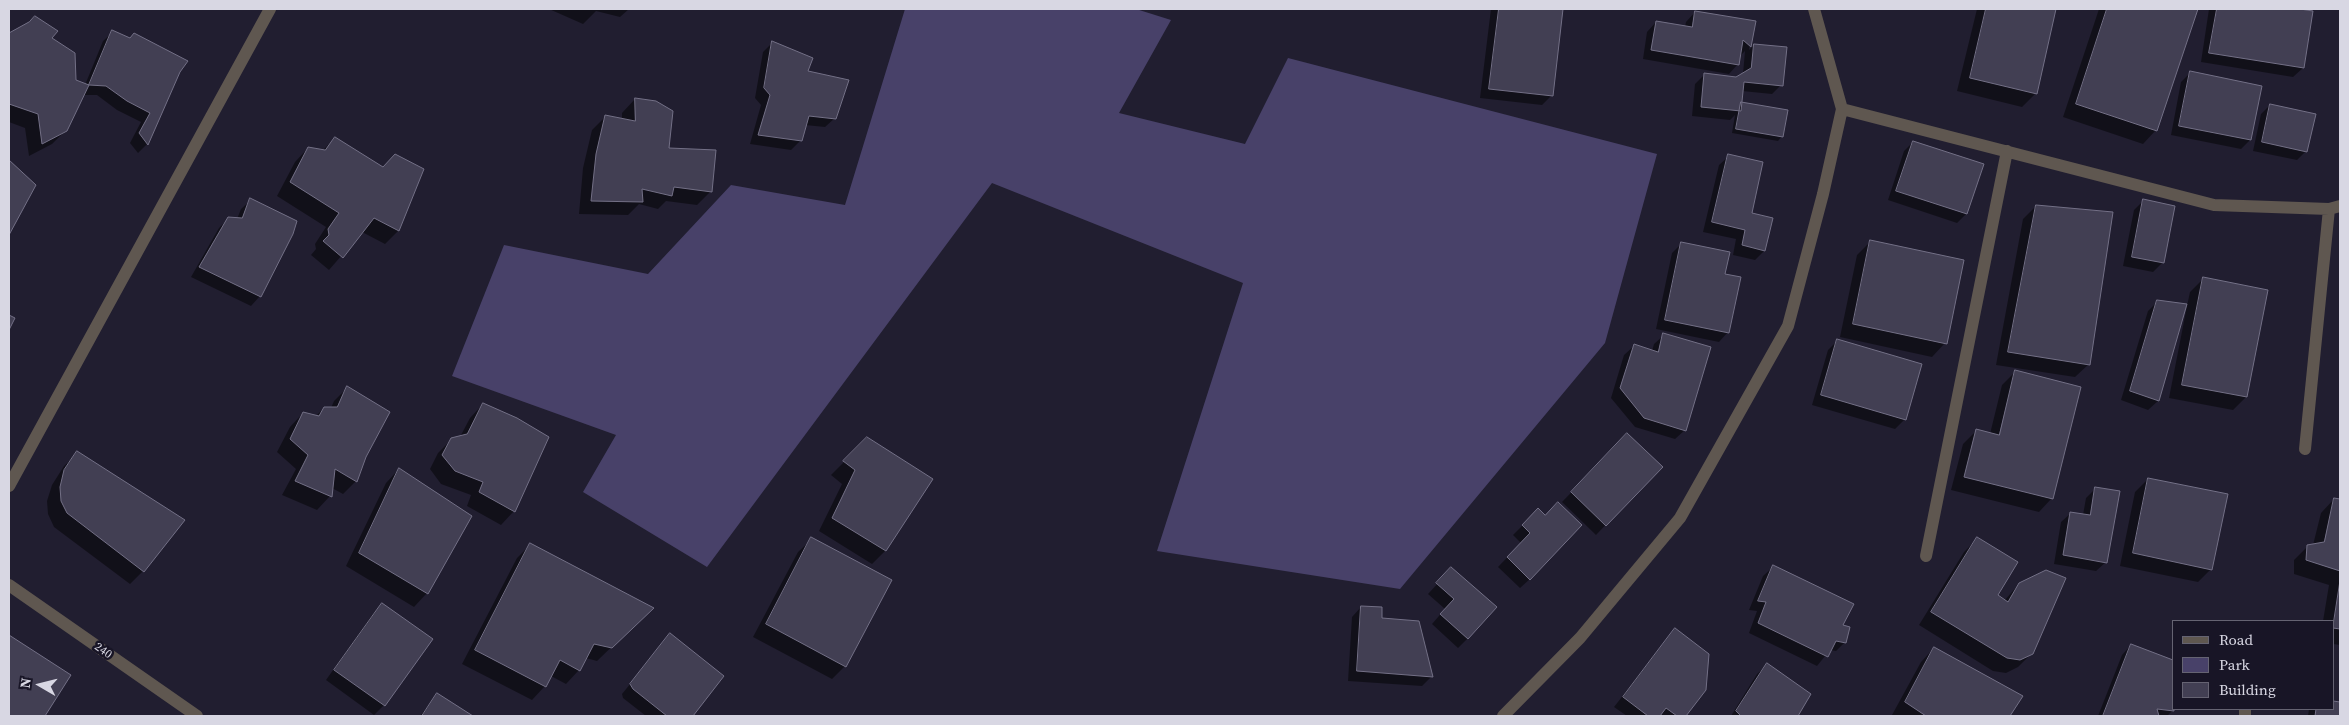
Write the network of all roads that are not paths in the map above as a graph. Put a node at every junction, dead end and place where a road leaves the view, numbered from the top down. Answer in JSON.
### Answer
{"nodes":[{"id":1,"x":270,"y":9,"type":"edge"},
{"id":2,"x":1814,"y":9,"type":"edge"},
{"id":3,"x":1842,"y":109,"type":"junction"},
{"id":4,"x":2007,"y":151,"type":"junction"},
{"id":5,"x":2334,"y":208,"type":"edge"},
{"id":6,"x":2305,"y":449,"type":"dead end"},
{"id":7,"x":9,"y":486,"type":"edge"},
{"id":8,"x":1926,"y":556,"type":"dead end"},
{"id":9,"x":9,"y":585,"type":"edge"},
{"id":10,"x":197,"y":716,"type":"edge"},
{"id":11,"x":1503,"y":716,"type":"edge"}],
"edges":[{"from":1,"to":7,"type":"street"},
{"from":2,"to":3,"type":"street"},
{"from":3,"to":4,"type":"street"},
{"from":3,"to":11,"type":"street"},
{"from":4,"to":5,"type":"street"},
{"from":4,"to":8,"type":"street"},
{"from":5,"to":6,"type":"street"},
{"from":9,"to":10,"type":"street","name":"240"}]}
